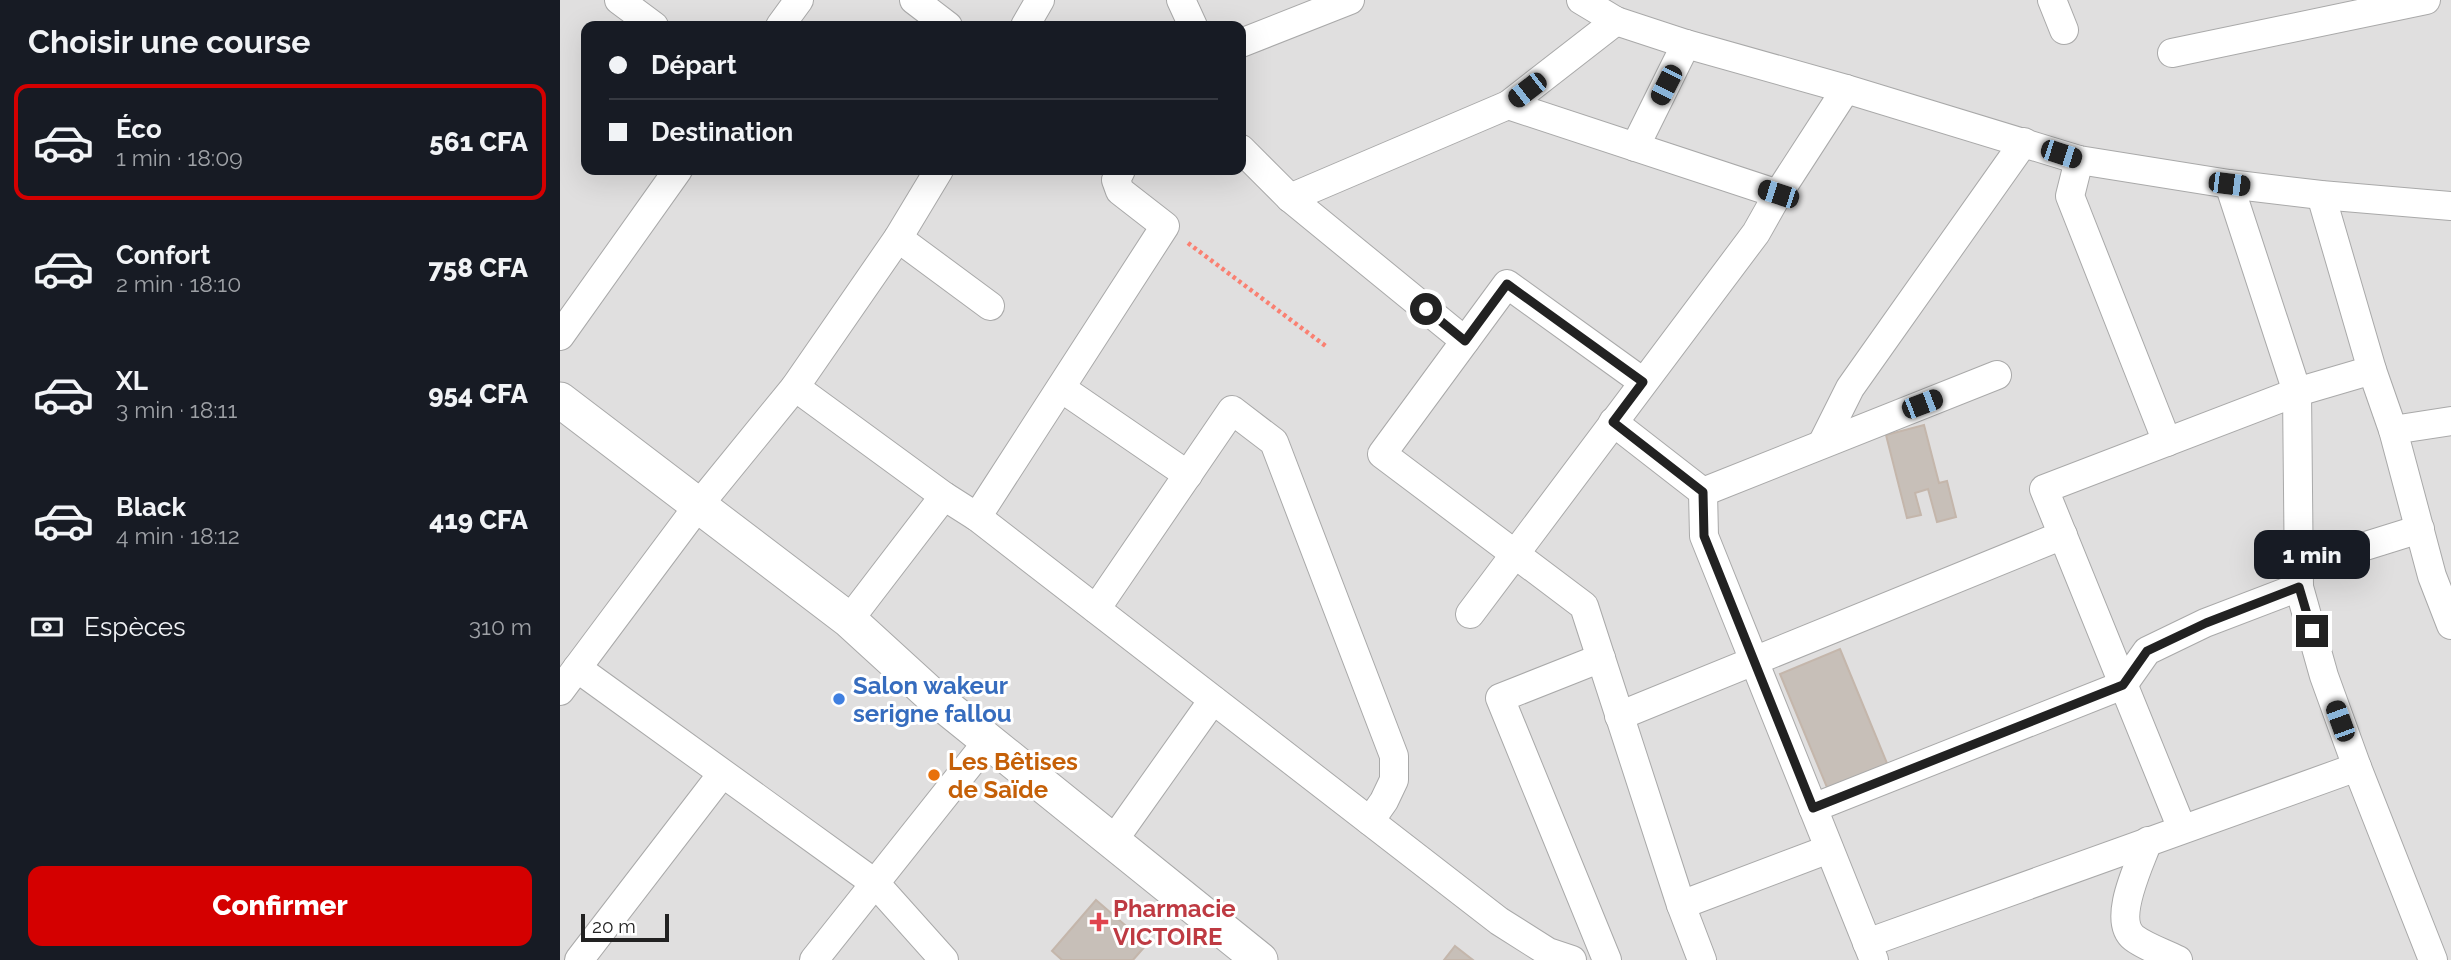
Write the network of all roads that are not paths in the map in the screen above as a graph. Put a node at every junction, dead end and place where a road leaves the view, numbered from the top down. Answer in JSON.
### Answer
{"nodes":[{"id":1,"x":619,"y":0,"type":"edge"},
{"id":2,"x":799,"y":0,"type":"edge"},
{"id":3,"x":914,"y":0,"type":"edge"},
{"id":4,"x":1040,"y":0,"type":"edge"},
{"id":5,"x":1181,"y":0,"type":"edge"},
{"id":6,"x":1350,"y":0,"type":"edge"},
{"id":7,"x":1581,"y":0,"type":"edge"},
{"id":8,"x":2052,"y":0,"type":"edge"},
{"id":9,"x":2426,"y":0,"type":"edge"},
{"id":10,"x":2329,"y":10,"type":"edge"},
{"id":11,"x":647,"y":21,"type":"edge"},
{"id":12,"x":784,"y":21,"type":"edge"},
{"id":13,"x":941,"y":21,"type":"edge"},
{"id":14,"x":1027,"y":21,"type":"edge"},
{"id":15,"x":1190,"y":21,"type":"edge"},
{"id":16,"x":1616,"y":21,"type":"junction"},
{"id":17,"x":2064,"y":30,"type":"dead end"},
{"id":18,"x":1246,"y":41,"type":"edge"},
{"id":19,"x":1686,"y":44,"type":"junction"},
{"id":20,"x":2172,"y":53,"type":"dead end"},
{"id":21,"x":1846,"y":89,"type":"junction"},
{"id":22,"x":1508,"y":105,"type":"junction"},
{"id":23,"x":2024,"y":142,"type":"junction"},
{"id":24,"x":1635,"y":147,"type":"junction"},
{"id":25,"x":1246,"y":154,"type":"edge"},
{"id":26,"x":2079,"y":160,"type":"junction"},
{"id":27,"x":674,"y":175,"type":"edge"},
{"id":28,"x":936,"y":175,"type":"edge"},
{"id":29,"x":1118,"y":175,"type":"edge"},
{"id":30,"x":2229,"y":184,"type":"junction"},
{"id":31,"x":1778,"y":194,"type":"junction"},
{"id":32,"x":2322,"y":195,"type":"junction"},
{"id":33,"x":1290,"y":198,"type":"junction"},
{"id":34,"x":2451,"y":206,"type":"edge"},
{"id":35,"x":898,"y":238,"type":"junction"},
{"id":36,"x":990,"y":306,"type":"dead end"},
{"id":37,"x":560,"y":336,"type":"edge"},
{"id":38,"x":1465,"y":341,"type":"junction"},
{"id":39,"x":2372,"y":370,"type":"junction"},
{"id":40,"x":1997,"y":375,"type":"dead end"},
{"id":41,"x":1643,"y":382,"type":"junction"},
{"id":42,"x":795,"y":387,"type":"junction"},
{"id":43,"x":1061,"y":388,"type":"junction"},
{"id":44,"x":2297,"y":392,"type":"junction"},
{"id":45,"x":560,"y":400,"type":"edge"},
{"id":46,"x":2451,"y":421,"type":"edge"},
{"id":47,"x":1613,"y":422,"type":"junction"},
{"id":48,"x":2393,"y":430,"type":"junction"},
{"id":49,"x":2167,"y":442,"type":"junction"},
{"id":50,"x":1822,"y":444,"type":"junction"},
{"id":51,"x":1188,"y":475,"type":"junction"},
{"id":52,"x":1703,"y":492,"type":"junction"},
{"id":53,"x":944,"y":496,"type":"junction"},
{"id":54,"x":698,"y":506,"type":"junction"},
{"id":55,"x":977,"y":517,"type":"junction"},
{"id":56,"x":2420,"y":529,"type":"junction"},
{"id":57,"x":2063,"y":535,"type":"junction"},
{"id":58,"x":1515,"y":554,"type":"junction"},
{"id":59,"x":2442,"y":575,"type":"edge"},
{"id":60,"x":2299,"y":577,"type":"junction"},
{"id":61,"x":1096,"y":609,"type":"junction"},
{"id":62,"x":1470,"y":614,"type":"dead end"},
{"id":63,"x":849,"y":620,"type":"junction"},
{"id":64,"x":2451,"y":625,"type":"edge"},
{"id":65,"x":1601,"y":658,"type":"junction"},
{"id":66,"x":1754,"y":661,"type":"junction"},
{"id":67,"x":577,"y":668,"type":"junction"},
{"id":68,"x":2123,"y":685,"type":"junction"},
{"id":69,"x":560,"y":691,"type":"edge"},
{"id":70,"x":1213,"y":700,"type":"junction"},
{"id":71,"x":1619,"y":716,"type":"junction"},
{"id":72,"x":988,"y":741,"type":"junction"},
{"id":73,"x":2357,"y":767,"type":"junction"},
{"id":74,"x":722,"y":774,"type":"junction"},
{"id":75,"x":1813,"y":808,"type":"junction"},
{"id":76,"x":1370,"y":821,"type":"junction"},
{"id":77,"x":2182,"y":829,"type":"junction"},
{"id":78,"x":1113,"y":841,"type":"junction"},
{"id":79,"x":2148,"y":841,"type":"junction"},
{"id":80,"x":1829,"y":849,"type":"junction"},
{"id":81,"x":876,"y":884,"type":"junction"},
{"id":82,"x":1681,"y":905,"type":"junction"},
{"id":83,"x":1870,"y":951,"type":"edge"},
{"id":84,"x":579,"y":960,"type":"edge"},
{"id":85,"x":814,"y":960,"type":"edge"},
{"id":86,"x":944,"y":960,"type":"edge"},
{"id":87,"x":1260,"y":960,"type":"edge"},
{"id":88,"x":1572,"y":960,"type":"edge"},
{"id":89,"x":1607,"y":960,"type":"edge"},
{"id":90,"x":1702,"y":960,"type":"edge"},
{"id":91,"x":2178,"y":960,"type":"edge"},
{"id":92,"x":2433,"y":960,"type":"edge"}],
"edges":[{"from":1,"to":11,"type":"street"},
{"from":2,"to":12,"type":"street"},
{"from":3,"to":13,"type":"street"},
{"from":4,"to":14,"type":"street"},
{"from":5,"to":15,"type":"street"},
{"from":6,"to":18,"type":"street"},
{"from":7,"to":16,"type":"street"},
{"from":8,"to":17,"type":"street"},
{"from":9,"to":10,"type":"street"},
{"from":10,"to":20,"type":"street"},
{"from":16,"to":19,"type":"street"},
{"from":16,"to":22,"type":"street"},
{"from":19,"to":21,"type":"street"},
{"from":19,"to":24,"type":"street"},
{"from":21,"to":23,"type":"street"},
{"from":21,"to":31,"type":"street"},
{"from":22,"to":24,"type":"street"},
{"from":22,"to":33,"type":"street"},
{"from":23,"to":26,"type":"street"},
{"from":23,"to":50,"type":"street"},
{"from":24,"to":31,"type":"street"},
{"from":25,"to":33,"type":"street"},
{"from":26,"to":30,"type":"street"},
{"from":26,"to":49,"type":"street"},
{"from":27,"to":37,"type":"street"},
{"from":28,"to":35,"type":"street"},
{"from":29,"to":43,"type":"street"},
{"from":30,"to":32,"type":"street"},
{"from":30,"to":44,"type":"street"},
{"from":31,"to":41,"type":"street"},
{"from":32,"to":34,"type":"street"},
{"from":32,"to":39,"type":"street"},
{"from":33,"to":38,"type":"street"},
{"from":35,"to":36,"type":"street"},
{"from":35,"to":42,"type":"street"},
{"from":38,"to":41,"type":"street"},
{"from":38,"to":58,"type":"street"},
{"from":39,"to":44,"type":"street"},
{"from":39,"to":48,"type":"street"},
{"from":40,"to":50,"type":"street"},
{"from":41,"to":47,"type":"street"},
{"from":42,"to":53,"type":"street"},
{"from":42,"to":54,"type":"street"},
{"from":43,"to":51,"type":"street"},
{"from":43,"to":55,"type":"street"},
{"from":44,"to":49,"type":"street"},
{"from":44,"to":60,"type":"street"},
{"from":45,"to":54,"type":"street"},
{"from":46,"to":48,"type":"street"},
{"from":47,"to":52,"type":"street"},
{"from":47,"to":58,"type":"street"},
{"from":48,"to":56,"type":"street"},
{"from":49,"to":57,"type":"street"},
{"from":50,"to":52,"type":"street"},
{"from":51,"to":61,"type":"street"},
{"from":51,"to":76,"type":"street"},
{"from":52,"to":66,"type":"street"},
{"from":53,"to":55,"type":"street"},
{"from":53,"to":63,"type":"street"},
{"from":54,"to":63,"type":"street"},
{"from":54,"to":67,"type":"street"},
{"from":55,"to":61,"type":"street"},
{"from":56,"to":59,"type":"street"},
{"from":56,"to":60,"type":"street"},
{"from":57,"to":66,"type":"street"},
{"from":57,"to":68,"type":"street"},
{"from":58,"to":62,"type":"street"},
{"from":58,"to":65,"type":"street"},
{"from":59,"to":64,"type":"street"},
{"from":60,"to":68,"type":"street"},
{"from":60,"to":73,"type":"street"},
{"from":61,"to":70,"type":"street"},
{"from":63,"to":72,"type":"street"},
{"from":65,"to":71,"type":"street"},
{"from":65,"to":89,"type":"street"},
{"from":66,"to":71,"type":"street"},
{"from":66,"to":75,"type":"street"},
{"from":67,"to":69,"type":"street"},
{"from":67,"to":74,"type":"street"},
{"from":68,"to":75,"type":"street"},
{"from":68,"to":77,"type":"street"},
{"from":70,"to":76,"type":"street"},
{"from":70,"to":78,"type":"street"},
{"from":71,"to":82,"type":"street"},
{"from":72,"to":78,"type":"street"},
{"from":72,"to":81,"type":"street"},
{"from":73,"to":77,"type":"street"},
{"from":73,"to":92,"type":"street"},
{"from":74,"to":81,"type":"street"},
{"from":74,"to":84,"type":"street"},
{"from":75,"to":80,"type":"street"},
{"from":76,"to":88,"type":"street"},
{"from":77,"to":79,"type":"street"},
{"from":78,"to":87,"type":"street"},
{"from":79,"to":83,"type":"street"},
{"from":79,"to":91,"type":"street"},
{"from":80,"to":82,"type":"street"},
{"from":80,"to":83,"type":"street"},
{"from":81,"to":85,"type":"street"},
{"from":81,"to":86,"type":"street"},
{"from":82,"to":90,"type":"street"}]}
